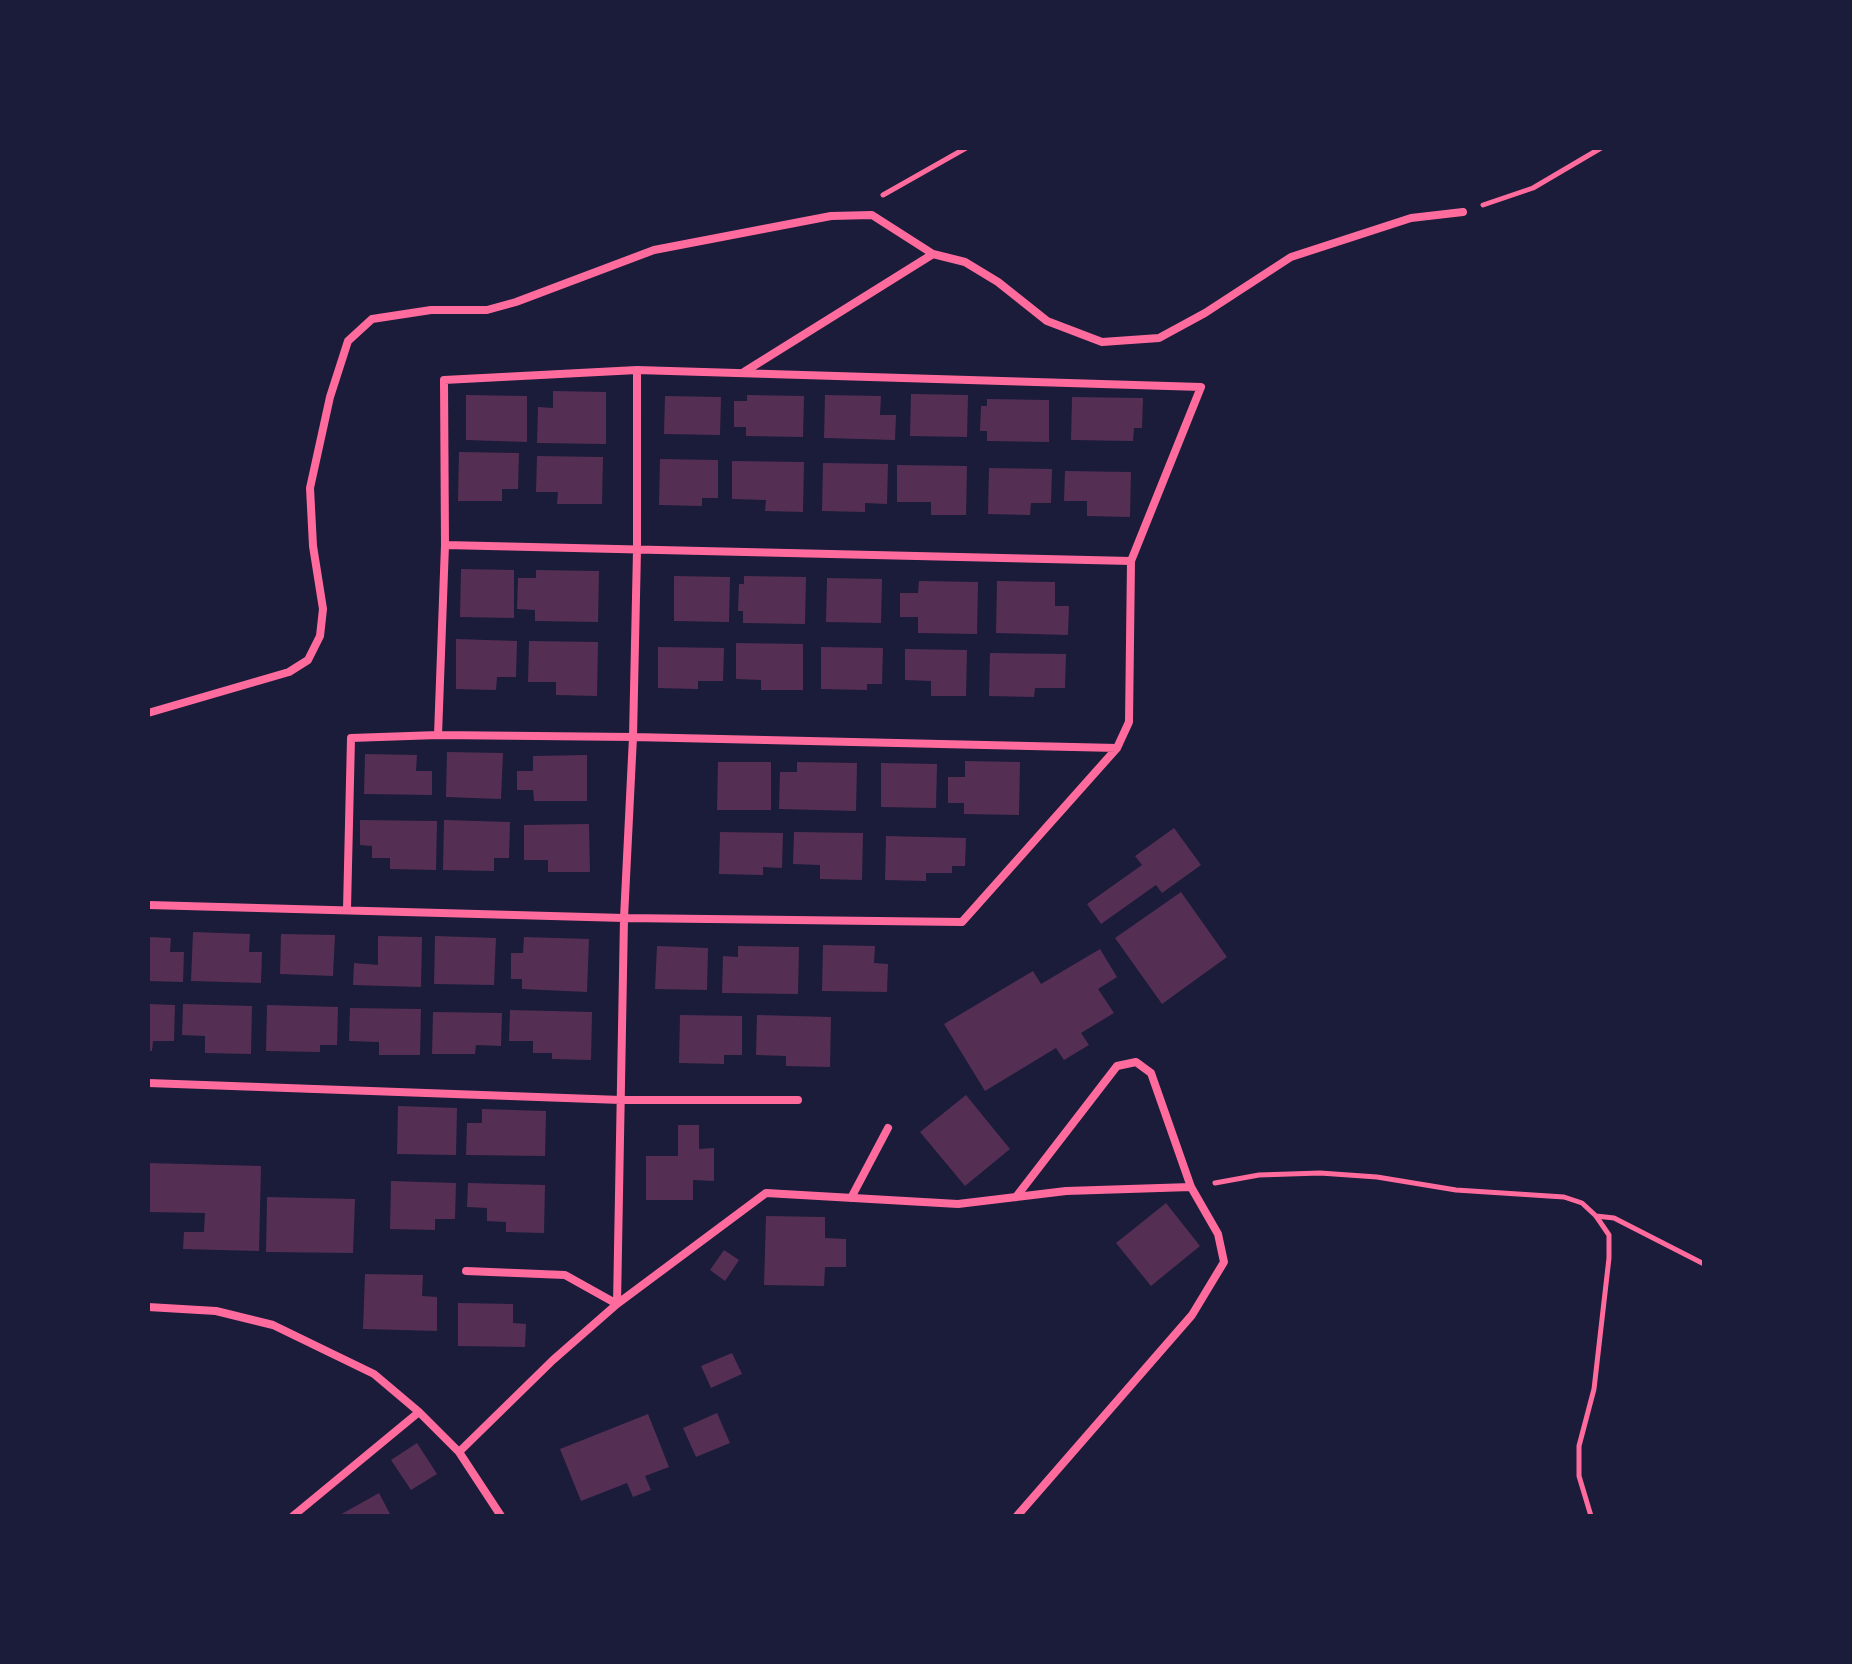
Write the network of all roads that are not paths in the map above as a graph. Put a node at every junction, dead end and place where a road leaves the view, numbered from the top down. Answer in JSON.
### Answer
{"nodes":[{"id":1,"x":1463,"y":212,"type":"road end"},
{"id":2,"x":933,"y":254,"type":"junction"},
{"id":3,"x":637,"y":370,"type":"junction"},
{"id":4,"x":744,"y":372,"type":"junction"},
{"id":5,"x":445,"y":545,"type":"junction"},
{"id":6,"x":637,"y":550,"type":"junction"},
{"id":7,"x":1131,"y":561,"type":"junction"},
{"id":8,"x":148,"y":713,"type":"edge"},
{"id":9,"x":438,"y":735,"type":"junction"},
{"id":10,"x":633,"y":737,"type":"junction"},
{"id":11,"x":1117,"y":748,"type":"junction"},
{"id":12,"x":148,"y":905,"type":"edge"},
{"id":13,"x":347,"y":909,"type":"junction"},
{"id":14,"x":624,"y":918,"type":"junction"},
{"id":15,"x":148,"y":1083,"type":"edge"},
{"id":16,"x":621,"y":1100,"type":"junction"},
{"id":17,"x":798,"y":1100,"type":"dead end"},
{"id":18,"x":888,"y":1128,"type":"dead end"},
{"id":19,"x":1191,"y":1187,"type":"junction"},
{"id":20,"x":1016,"y":1197,"type":"junction"},
{"id":21,"x":851,"y":1198,"type":"junction"},
{"id":22,"x":466,"y":1271,"type":"dead end"},
{"id":23,"x":617,"y":1304,"type":"junction"},
{"id":24,"x":148,"y":1307,"type":"edge"},
{"id":25,"x":419,"y":1412,"type":"junction"},
{"id":26,"x":459,"y":1452,"type":"junction"},
{"id":27,"x":293,"y":1516,"type":"edge"},
{"id":28,"x":501,"y":1516,"type":"edge"},
{"id":29,"x":1017,"y":1516,"type":"edge"}],
"edges":[{"from":1,"to":2,"type":"street"},
{"from":2,"to":4,"type":"street"},
{"from":2,"to":8,"type":"street"},
{"from":3,"to":4,"type":"street"},
{"from":3,"to":5,"type":"street"},
{"from":3,"to":6,"type":"street"},
{"from":4,"to":7,"type":"street"},
{"from":5,"to":6,"type":"street"},
{"from":5,"to":9,"type":"street"},
{"from":6,"to":7,"type":"street"},
{"from":6,"to":10,"type":"street"},
{"from":7,"to":11,"type":"street"},
{"from":9,"to":10,"type":"street"},
{"from":9,"to":13,"type":"street"},
{"from":10,"to":11,"type":"street"},
{"from":10,"to":14,"type":"street"},
{"from":11,"to":14,"type":"street"},
{"from":12,"to":13,"type":"street"},
{"from":13,"to":14,"type":"street"},
{"from":14,"to":16,"type":"street"},
{"from":15,"to":16,"type":"street"},
{"from":16,"to":17,"type":"street"},
{"from":16,"to":23,"type":"street"},
{"from":18,"to":21,"type":"street"},
{"from":19,"to":20,"type":"street"},
{"from":19,"to":20,"type":"street"},
{"from":19,"to":29,"type":"street"},
{"from":20,"to":21,"type":"street"},
{"from":21,"to":23,"type":"street"},
{"from":22,"to":23,"type":"street"},
{"from":23,"to":26,"type":"street"},
{"from":24,"to":25,"type":"street"},
{"from":25,"to":26,"type":"street"},
{"from":25,"to":27,"type":"street"},
{"from":26,"to":28,"type":"street"}]}
